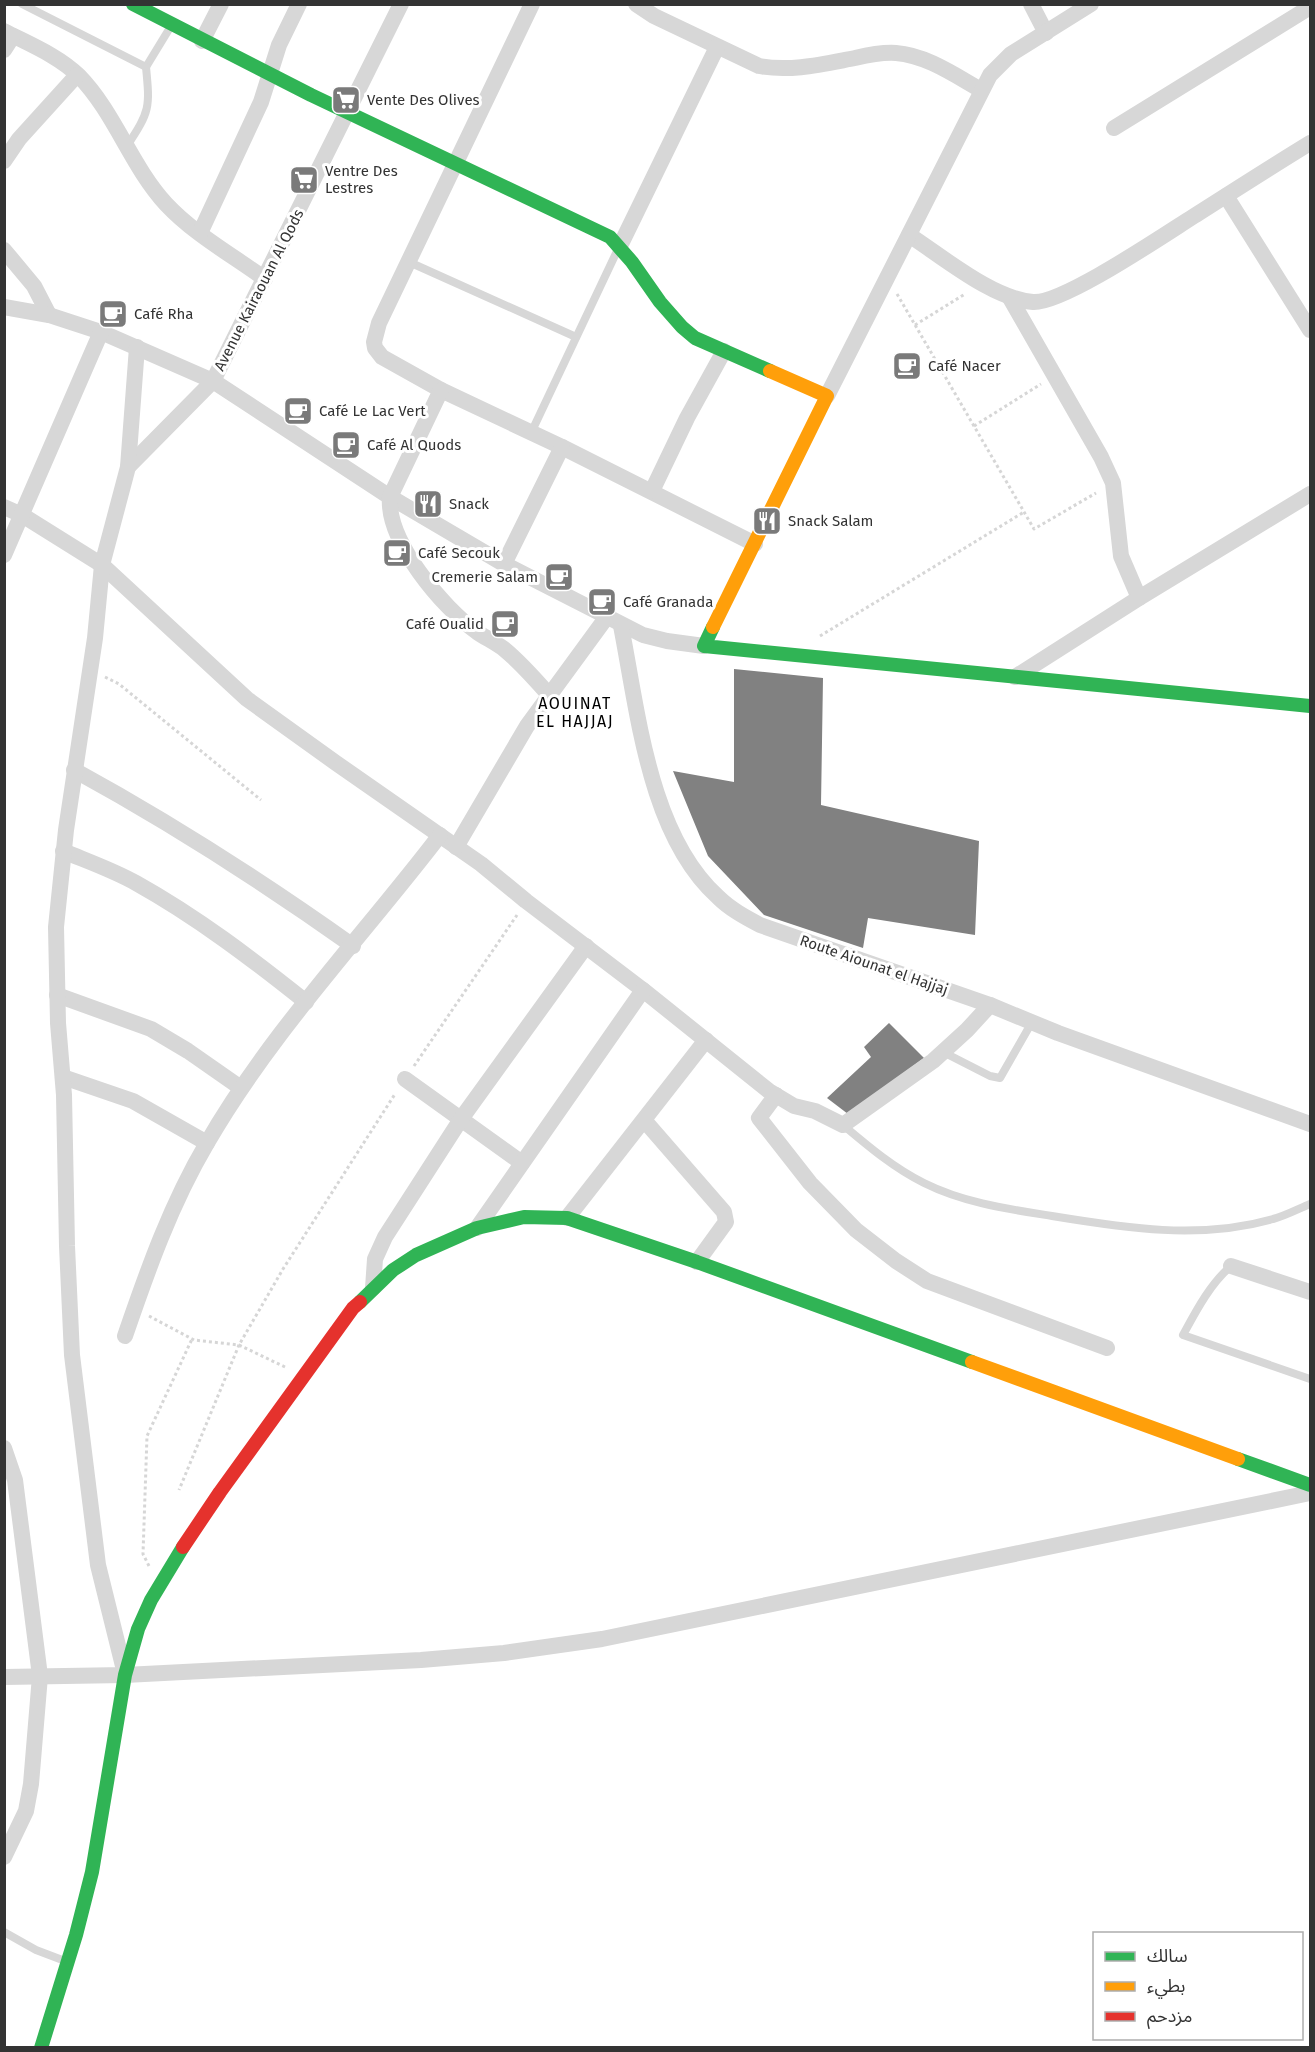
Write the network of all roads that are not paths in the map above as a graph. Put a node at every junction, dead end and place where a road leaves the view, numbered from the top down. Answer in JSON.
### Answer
{"nodes":[{"id":1,"x":22,"y":4,"type":"edge"},
{"id":2,"x":133,"y":4,"type":"edge"},
{"id":3,"x":221,"y":4,"type":"edge"},
{"id":4,"x":299,"y":4,"type":"edge"},
{"id":5,"x":400,"y":4,"type":"edge"},
{"id":6,"x":532,"y":4,"type":"edge"},
{"id":7,"x":636,"y":4,"type":"edge"},
{"id":8,"x":1031,"y":4,"type":"edge"},
{"id":9,"x":1091,"y":4,"type":"edge"},
{"id":10,"x":1308,"y":8,"type":"edge"},
{"id":11,"x":153,"y":9,"type":"edge"},
{"id":12,"x":171,"y":26,"type":"junction"},
{"id":13,"x":1046,"y":33,"type":"junction"},
{"id":14,"x":7,"y":39,"type":"edge"},
{"id":15,"x":202,"y":42,"type":"junction"},
{"id":16,"x":717,"y":47,"type":"junction"},
{"id":17,"x":146,"y":67,"type":"junction"},
{"id":18,"x":77,"y":75,"type":"junction"},
{"id":19,"x":270,"y":75,"type":"junction"},
{"id":20,"x":981,"y":90,"type":"junction"},
{"id":21,"x":348,"y":113,"type":"junction"},
{"id":22,"x":1114,"y":128,"type":"dead end"},
{"id":23,"x":1311,"y":143,"type":"edge"},
{"id":24,"x":127,"y":146,"type":"junction"},
{"id":25,"x":4,"y":161,"type":"edge"},
{"id":26,"x":456,"y":164,"type":"junction"},
{"id":27,"x":1226,"y":196,"type":"junction"},
{"id":28,"x":200,"y":232,"type":"junction"},
{"id":29,"x":909,"y":235,"type":"junction"},
{"id":30,"x":620,"y":246,"type":"junction"},
{"id":31,"x":4,"y":250,"type":"edge"},
{"id":32,"x":409,"y":262,"type":"junction"},
{"id":33,"x":265,"y":279,"type":"junction"},
{"id":34,"x":1010,"y":298,"type":"junction"},
{"id":35,"x":4,"y":307,"type":"edge"},
{"id":36,"x":49,"y":315,"type":"junction"},
{"id":37,"x":1309,"y":324,"type":"edge"},
{"id":38,"x":101,"y":332,"type":"junction"},
{"id":39,"x":576,"y":337,"type":"junction"},
{"id":40,"x":137,"y":346,"type":"junction"},
{"id":41,"x":724,"y":351,"type":"junction"},
{"id":42,"x":213,"y":381,"type":"junction"},
{"id":43,"x":441,"y":390,"type":"junction"},
{"id":44,"x":827,"y":396,"type":"junction"},
{"id":45,"x":531,"y":433,"type":"junction"},
{"id":46,"x":562,"y":447,"type":"junction"},
{"id":47,"x":128,"y":467,"type":"junction"},
{"id":48,"x":652,"y":491,"type":"junction"},
{"id":49,"x":1311,"y":494,"type":"edge"},
{"id":50,"x":390,"y":497,"type":"junction"},
{"id":51,"x":4,"y":507,"type":"edge"},
{"id":52,"x":22,"y":514,"type":"junction"},
{"id":53,"x":755,"y":544,"type":"junction"},
{"id":54,"x":4,"y":555,"type":"edge"},
{"id":55,"x":504,"y":564,"type":"junction"},
{"id":56,"x":102,"y":565,"type":"junction"},
{"id":57,"x":1140,"y":598,"type":"junction"},
{"id":58,"x":614,"y":622,"type":"junction"},
{"id":59,"x":704,"y":646,"type":"junction"},
{"id":60,"x":1015,"y":677,"type":"junction"},
{"id":61,"x":549,"y":695,"type":"junction"},
{"id":62,"x":1311,"y":706,"type":"edge"},
{"id":63,"x":74,"y":770,"type":"junction"},
{"id":64,"x":440,"y":836,"type":"junction"},
{"id":65,"x":456,"y":846,"type":"junction"},
{"id":66,"x":63,"y":851,"type":"junction"},
{"id":67,"x":352,"y":946,"type":"junction"},
{"id":68,"x":586,"y":946,"type":"junction"},
{"id":69,"x":643,"y":990,"type":"junction"},
{"id":70,"x":57,"y":995,"type":"junction"},
{"id":71,"x":306,"y":1002,"type":"junction"},
{"id":72,"x":990,"y":1005,"type":"junction"},
{"id":73,"x":1032,"y":1022,"type":"junction"},
{"id":74,"x":706,"y":1040,"type":"junction"},
{"id":75,"x":943,"y":1052,"type":"junction"},
{"id":76,"x":63,"y":1077,"type":"junction"},
{"id":77,"x":405,"y":1079,"type":"road end"},
{"id":78,"x":241,"y":1088,"type":"junction"},
{"id":79,"x":776,"y":1095,"type":"junction"},
{"id":80,"x":461,"y":1119,"type":"junction"},
{"id":81,"x":644,"y":1120,"type":"junction"},
{"id":82,"x":1311,"y":1124,"type":"edge"},
{"id":83,"x":843,"y":1125,"type":"junction"},
{"id":84,"x":207,"y":1143,"type":"junction"},
{"id":85,"x":522,"y":1163,"type":"junction"},
{"id":86,"x":1310,"y":1205,"type":"edge"},
{"id":87,"x":567,"y":1218,"type":"junction"},
{"id":88,"x":477,"y":1228,"type":"junction"},
{"id":89,"x":697,"y":1262,"type":"junction"},
{"id":90,"x":1232,"y":1266,"type":"joint"},
{"id":91,"x":373,"y":1288,"type":"junction"},
{"id":92,"x":1311,"y":1292,"type":"edge"},
{"id":93,"x":125,"y":1336,"type":"dead end"},
{"id":94,"x":1107,"y":1348,"type":"dead end"},
{"id":95,"x":1311,"y":1379,"type":"edge"},
{"id":96,"x":4,"y":1448,"type":"edge"},
{"id":97,"x":1311,"y":1485,"type":"edge"},
{"id":98,"x":1311,"y":1493,"type":"edge"},
{"id":99,"x":125,"y":1675,"type":"junction"},
{"id":100,"x":40,"y":1676,"type":"junction"},
{"id":101,"x":4,"y":1677,"type":"edge"},
{"id":102,"x":4,"y":1857,"type":"edge"},
{"id":103,"x":4,"y":1932,"type":"edge"},
{"id":104,"x":68,"y":1962,"type":"junction"},
{"id":105,"x":41,"y":2048,"type":"edge"}],
"edges":[{"from":1,"to":17,"type":"lane"},
{"from":2,"to":11,"type":"street"},
{"from":3,"to":15,"type":"street"},
{"from":4,"to":19,"type":"street"},
{"from":5,"to":21,"type":"street","name":"Avenue Kairaouan Al Qods"},
{"from":6,"to":26,"type":"street"},
{"from":7,"to":16,"type":"street"},
{"from":8,"to":13,"type":"street"},
{"from":9,"to":13,"type":"street"},
{"from":10,"to":22,"type":"street"},
{"from":11,"to":12,"type":"street"},
{"from":12,"to":15,"type":"street"},
{"from":12,"to":17,"type":"lane"},
{"from":13,"to":20,"type":"street"},
{"from":14,"to":18,"type":"street"},
{"from":15,"to":19,"type":"street"},
{"from":16,"to":20,"type":"street"},
{"from":16,"to":30,"type":"street"},
{"from":17,"to":24,"type":"lane"},
{"from":18,"to":24,"type":"street"},
{"from":18,"to":25,"type":"street"},
{"from":19,"to":21,"type":"street"},
{"from":19,"to":28,"type":"street"},
{"from":20,"to":29,"type":"street"},
{"from":21,"to":26,"type":"street"},
{"from":21,"to":33,"type":"street","name":"Avenue Kairaouan Al Qods"},
{"from":23,"to":27,"type":"street"},
{"from":24,"to":28,"type":"street"},
{"from":26,"to":30,"type":"street"},
{"from":26,"to":32,"type":"street"},
{"from":27,"to":34,"type":"street"},
{"from":27,"to":37,"type":"street"},
{"from":28,"to":33,"type":"street"},
{"from":29,"to":34,"type":"street"},
{"from":29,"to":44,"type":"street"},
{"from":30,"to":39,"type":"lane"},
{"from":30,"to":41,"type":"street"},
{"from":31,"to":36,"type":"street"},
{"from":32,"to":39,"type":"lane"},
{"from":32,"to":43,"type":"street"},
{"from":33,"to":42,"type":"street","name":"Avenue Kairaouan Al Qods"},
{"from":34,"to":57,"type":"street"},
{"from":35,"to":36,"type":"street"},
{"from":36,"to":38,"type":"street"},
{"from":38,"to":40,"type":"street"},
{"from":38,"to":52,"type":"street"},
{"from":39,"to":45,"type":"lane"},
{"from":40,"to":42,"type":"street"},
{"from":40,"to":47,"type":"street"},
{"from":41,"to":44,"type":"street"},
{"from":41,"to":48,"type":"street"},
{"from":42,"to":47,"type":"street","name":"Avenue Kairaouan Al Qods"},
{"from":42,"to":50,"type":"street"},
{"from":43,"to":45,"type":"street"},
{"from":43,"to":50,"type":"street"},
{"from":44,"to":53,"type":"street"},
{"from":45,"to":46,"type":"street"},
{"from":46,"to":48,"type":"street"},
{"from":46,"to":55,"type":"street"},
{"from":47,"to":56,"type":"street"},
{"from":48,"to":53,"type":"street"},
{"from":49,"to":57,"type":"street"},
{"from":50,"to":55,"type":"street"},
{"from":50,"to":61,"type":"street"},
{"from":51,"to":52,"type":"street"},
{"from":52,"to":54,"type":"street"},
{"from":52,"to":56,"type":"street"},
{"from":53,"to":59,"type":"street"},
{"from":55,"to":58,"type":"street"},
{"from":56,"to":63,"type":"street"},
{"from":56,"to":64,"type":"street"},
{"from":57,"to":60,"type":"street"},
{"from":58,"to":59,"type":"street"},
{"from":58,"to":61,"type":"street"},
{"from":58,"to":72,"type":"street","name":"Route Aiounat el Hajjaj"},
{"from":59,"to":60,"type":"street"},
{"from":60,"to":62,"type":"street"},
{"from":61,"to":65,"type":"street"},
{"from":63,"to":66,"type":"street"},
{"from":63,"to":67,"type":"street"},
{"from":64,"to":65,"type":"street"},
{"from":64,"to":67,"type":"street"},
{"from":65,"to":68,"type":"street"},
{"from":66,"to":70,"type":"street"},
{"from":66,"to":71,"type":"street"},
{"from":67,"to":71,"type":"street"},
{"from":68,"to":69,"type":"street"},
{"from":68,"to":80,"type":"street"},
{"from":69,"to":74,"type":"street"},
{"from":69,"to":85,"type":"street"},
{"from":70,"to":76,"type":"street"},
{"from":70,"to":78,"type":"street"},
{"from":71,"to":78,"type":"street"},
{"from":72,"to":73,"type":"street","name":"Route Aiounat el Hajjaj"},
{"from":72,"to":75,"type":"street"},
{"from":73,"to":75,"type":"lane"},
{"from":73,"to":82,"type":"street","name":"Route Aiounat el Hajjaj"},
{"from":74,"to":79,"type":"street"},
{"from":74,"to":81,"type":"street"},
{"from":75,"to":83,"type":"street"},
{"from":76,"to":84,"type":"street"},
{"from":76,"to":99,"type":"street"},
{"from":77,"to":80,"type":"street"},
{"from":78,"to":84,"type":"street"},
{"from":79,"to":83,"type":"street"},
{"from":79,"to":94,"type":"street"},
{"from":80,"to":85,"type":"street"},
{"from":80,"to":91,"type":"street"},
{"from":81,"to":87,"type":"street"},
{"from":81,"to":89,"type":"street"},
{"from":83,"to":86,"type":"lane"},
{"from":84,"to":93,"type":"street"},
{"from":85,"to":88,"type":"street"},
{"from":87,"to":88,"type":"street"},
{"from":87,"to":89,"type":"street"},
{"from":88,"to":91,"type":"street"},
{"from":89,"to":97,"type":"street"},
{"from":90,"to":92,"type":"street"},
{"from":90,"to":95,"type":"lane"},
{"from":91,"to":99,"type":"street"},
{"from":96,"to":100,"type":"street"},
{"from":98,"to":99,"type":"street"},
{"from":99,"to":100,"type":"street"},
{"from":99,"to":104,"type":"street"},
{"from":100,"to":101,"type":"street"},
{"from":100,"to":102,"type":"street"},
{"from":103,"to":104,"type":"lane"},
{"from":104,"to":105,"type":"street"}]}
